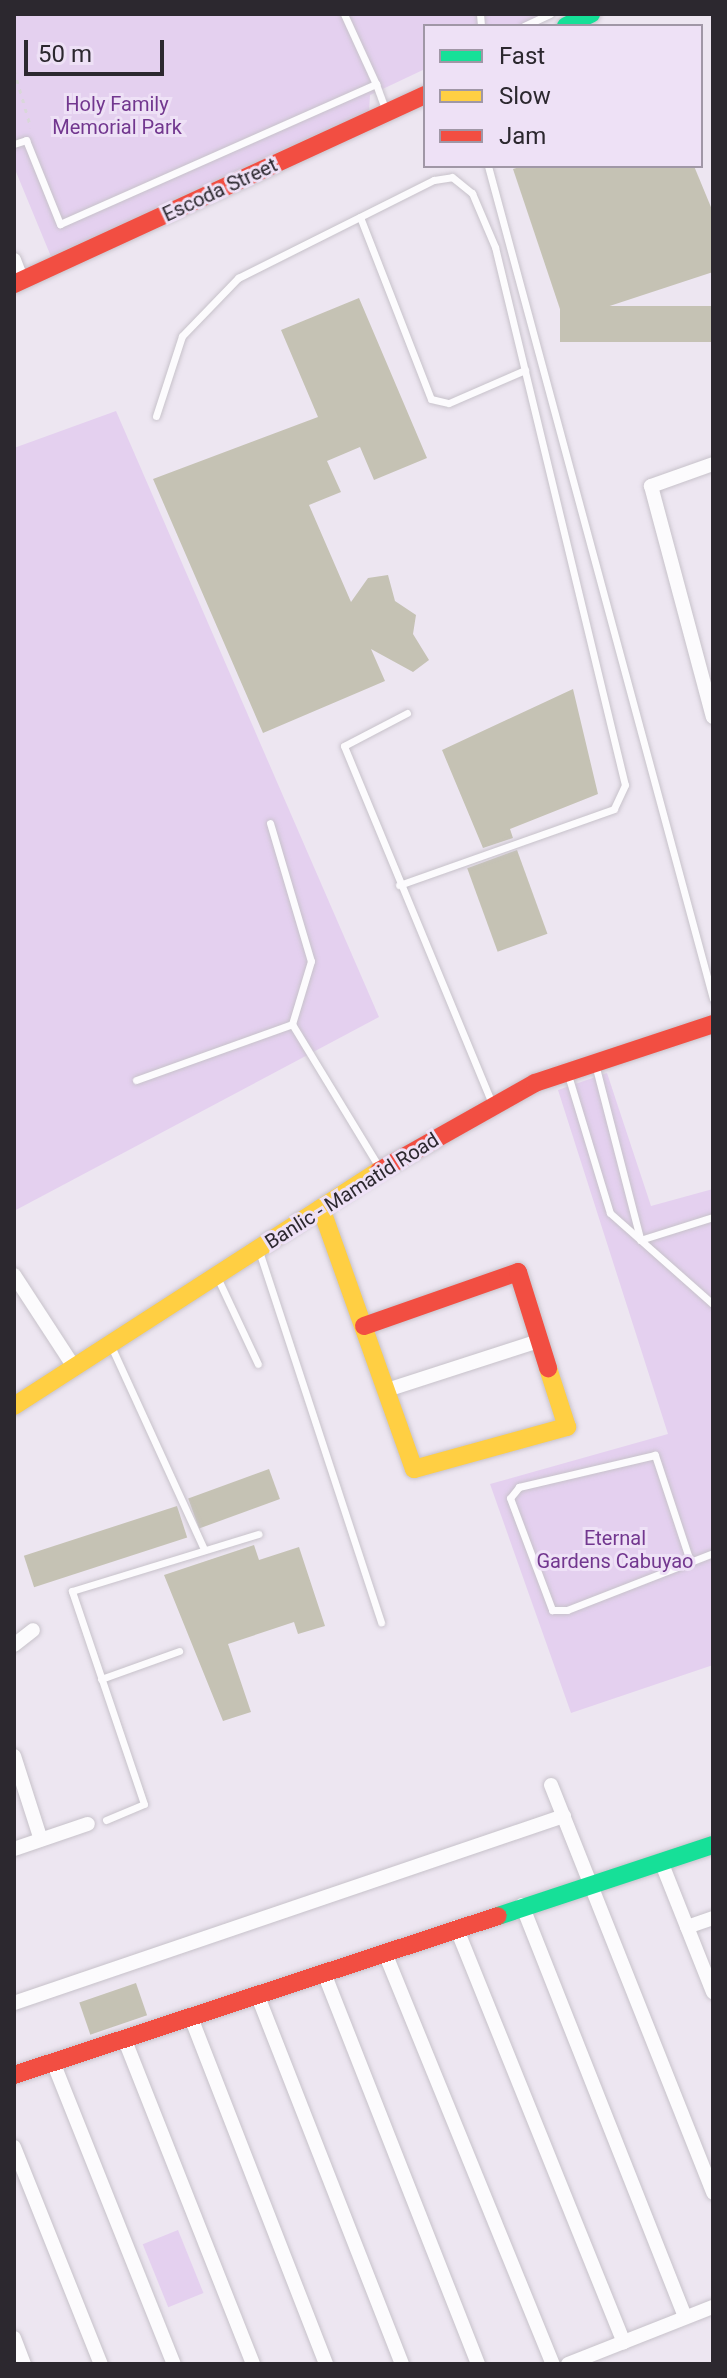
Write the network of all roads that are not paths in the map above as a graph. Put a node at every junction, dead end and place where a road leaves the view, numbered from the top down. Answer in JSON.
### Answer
{"nodes":[{"id":1,"x":344,"y":14,"type":"edge"},
{"id":2,"x":550,"y":14,"type":"edge"},
{"id":3,"x":528,"y":24,"type":"edge"},
{"id":4,"x":376,"y":84,"type":"junction"},
{"id":5,"x":423,"y":96,"type":"edge"},
{"id":6,"x":387,"y":113,"type":"junction"},
{"id":7,"x":14,"y":144,"type":"edge"},
{"id":8,"x":489,"y":168,"type":"edge"},
{"id":9,"x":360,"y":217,"type":"junction"},
{"id":10,"x":14,"y":260,"type":"edge"},
{"id":11,"x":18,"y":283,"type":"edge"},
{"id":12,"x":525,"y":370,"type":"junction"},
{"id":13,"x":156,"y":416,"type":"dead end"},
{"id":14,"x":713,"y":464,"type":"edge"},
{"id":15,"x":407,"y":713,"type":"dead end"},
{"id":16,"x":713,"y":717,"type":"edge"},
{"id":17,"x":270,"y":823,"type":"dead end"},
{"id":18,"x":399,"y":885,"type":"junction"},
{"id":19,"x":713,"y":999,"type":"edge"},
{"id":20,"x":292,"y":1024,"type":"junction"},
{"id":21,"x":713,"y":1024,"type":"edge"},
{"id":22,"x":594,"y":1063,"type":"junction"},
{"id":23,"x":567,"y":1073,"type":"junction"},
{"id":24,"x":136,"y":1080,"type":"dead end"},
{"id":25,"x":493,"y":1107,"type":"junction"},
{"id":26,"x":381,"y":1170,"type":"junction"},
{"id":27,"x":321,"y":1208,"type":"junction"},
{"id":28,"x":713,"y":1217,"type":"edge"},
{"id":29,"x":640,"y":1240,"type":"junction"},
{"id":30,"x":258,"y":1249,"type":"junction"},
{"id":31,"x":14,"y":1275,"type":"edge"},
{"id":32,"x":216,"y":1275,"type":"junction"},
{"id":33,"x":713,"y":1304,"type":"edge"},
{"id":34,"x":364,"y":1326,"type":"junction"},
{"id":35,"x":539,"y":1341,"type":"junction"},
{"id":36,"x":110,"y":1344,"type":"junction"},
{"id":37,"x":258,"y":1364,"type":"dead end"},
{"id":38,"x":74,"y":1367,"type":"junction"},
{"id":39,"x":387,"y":1390,"type":"junction"},
{"id":40,"x":14,"y":1406,"type":"edge"},
{"id":41,"x":258,"y":1534,"type":"dead end"},
{"id":42,"x":204,"y":1549,"type":"junction"},
{"id":43,"x":713,"y":1553,"type":"edge"},
{"id":44,"x":690,"y":1561,"type":"junction"},
{"id":45,"x":381,"y":1622,"type":"dead end"},
{"id":46,"x":33,"y":1630,"type":"dead end"},
{"id":47,"x":14,"y":1645,"type":"edge"},
{"id":48,"x":179,"y":1651,"type":"dead end"},
{"id":49,"x":101,"y":1679,"type":"junction"},
{"id":50,"x":14,"y":1756,"type":"edge"},
{"id":51,"x":551,"y":1785,"type":"dead end"},
{"id":52,"x":564,"y":1816,"type":"junction"},
{"id":53,"x":106,"y":1820,"type":"dead end"},
{"id":54,"x":88,"y":1824,"type":"dead end"},
{"id":55,"x":40,"y":1837,"type":"junction"},
{"id":56,"x":713,"y":1845,"type":"edge"},
{"id":57,"x":14,"y":1849,"type":"edge"},
{"id":58,"x":662,"y":1864,"type":"junction"},
{"id":59,"x":590,"y":1880,"type":"junction"},
{"id":60,"x":522,"y":1905,"type":"junction"},
{"id":61,"x":713,"y":1918,"type":"edge"},
{"id":62,"x":456,"y":1927,"type":"junction"},
{"id":63,"x":687,"y":1927,"type":"junction"},
{"id":64,"x":385,"y":1953,"type":"junction"},
{"id":65,"x":324,"y":1973,"type":"junction"},
{"id":66,"x":713,"y":1992,"type":"edge"},
{"id":67,"x":257,"y":1994,"type":"junction"},
{"id":68,"x":14,"y":2003,"type":"edge"},
{"id":69,"x":190,"y":2015,"type":"junction"},
{"id":70,"x":124,"y":2038,"type":"junction"},
{"id":71,"x":53,"y":2062,"type":"junction"},
{"id":72,"x":14,"y":2075,"type":"edge"},
{"id":73,"x":14,"y":2147,"type":"edge"},
{"id":74,"x":713,"y":2193,"type":"edge"},
{"id":75,"x":713,"y":2307,"type":"edge"},
{"id":76,"x":685,"y":2317,"type":"junction"},
{"id":77,"x":14,"y":2338,"type":"edge"},
{"id":78,"x":624,"y":2342,"type":"junction"},
{"id":79,"x":24,"y":2364,"type":"edge"},
{"id":80,"x":101,"y":2364,"type":"edge"},
{"id":81,"x":174,"y":2364,"type":"edge"},
{"id":82,"x":253,"y":2364,"type":"edge"},
{"id":83,"x":326,"y":2364,"type":"edge"},
{"id":84,"x":402,"y":2364,"type":"edge"},
{"id":85,"x":478,"y":2364,"type":"edge"},
{"id":86,"x":553,"y":2364,"type":"edge"},
{"id":87,"x":568,"y":2364,"type":"edge"}],
"edges":[{"from":1,"to":4,"type":"lane"},
{"from":2,"to":3,"type":"lane"},
{"from":4,"to":6,"type":"lane"},
{"from":4,"to":7,"type":"lane"},
{"from":5,"to":6,"type":"street","name":"Escoda Street"},
{"from":6,"to":11,"type":"street","name":"Escoda Street"},
{"from":8,"to":19,"type":"lane"},
{"from":9,"to":12,"type":"lane"},
{"from":9,"to":12,"type":"lane"},
{"from":9,"to":13,"type":"lane"},
{"from":10,"to":11,"type":"street"},
{"from":12,"to":18,"type":"lane"},
{"from":14,"to":16,"type":"street"},
{"from":15,"to":18,"type":"lane"},
{"from":17,"to":20,"type":"lane"},
{"from":18,"to":25,"type":"lane"},
{"from":20,"to":24,"type":"lane"},
{"from":20,"to":26,"type":"lane"},
{"from":21,"to":22,"type":"street","name":"Banlic - Mamatid Road"},
{"from":22,"to":23,"type":"street","name":"Banlic - Mamatid Road"},
{"from":22,"to":29,"type":"lane"},
{"from":23,"to":25,"type":"street","name":"Banlic - Mamatid Road"},
{"from":23,"to":29,"type":"lane"},
{"from":25,"to":26,"type":"street","name":"Banlic - Mamatid Road"},
{"from":26,"to":27,"type":"street","name":"Banlic - Mamatid Road"},
{"from":27,"to":30,"type":"street","name":"Banlic - Mamatid Road"},
{"from":27,"to":34,"type":"street"},
{"from":28,"to":29,"type":"lane"},
{"from":29,"to":33,"type":"lane"},
{"from":30,"to":32,"type":"street","name":"Banlic - Mamatid Road"},
{"from":30,"to":45,"type":"lane"},
{"from":31,"to":38,"type":"street"},
{"from":32,"to":36,"type":"street","name":"Banlic - Mamatid Road"},
{"from":32,"to":37,"type":"lane"},
{"from":34,"to":35,"type":"street"},
{"from":34,"to":39,"type":"street"},
{"from":35,"to":39,"type":"street"},
{"from":35,"to":39,"type":"street"},
{"from":36,"to":38,"type":"street","name":"Banlic - Mamatid Road"},
{"from":36,"to":42,"type":"lane"},
{"from":38,"to":40,"type":"street","name":"Banlic - Mamatid Road"},
{"from":41,"to":42,"type":"lane"},
{"from":42,"to":49,"type":"lane"},
{"from":43,"to":44,"type":"lane"},
{"from":44,"to":44,"type":"lane"},
{"from":46,"to":47,"type":"street"},
{"from":48,"to":49,"type":"lane"},
{"from":49,"to":53,"type":"lane"},
{"from":50,"to":55,"type":"street"},
{"from":51,"to":52,"type":"street"},
{"from":52,"to":59,"type":"street"},
{"from":52,"to":68,"type":"street"},
{"from":54,"to":55,"type":"street"},
{"from":55,"to":57,"type":"street"},
{"from":56,"to":58,"type":"street"},
{"from":58,"to":59,"type":"street"},
{"from":58,"to":63,"type":"street"},
{"from":59,"to":60,"type":"street"},
{"from":59,"to":74,"type":"street"},
{"from":60,"to":62,"type":"street"},
{"from":60,"to":76,"type":"street"},
{"from":61,"to":63,"type":"street"},
{"from":62,"to":64,"type":"street"},
{"from":62,"to":78,"type":"street"},
{"from":63,"to":66,"type":"street"},
{"from":64,"to":65,"type":"street"},
{"from":64,"to":86,"type":"street"},
{"from":65,"to":67,"type":"street"},
{"from":65,"to":85,"type":"street"},
{"from":67,"to":69,"type":"street"},
{"from":67,"to":84,"type":"street"},
{"from":69,"to":70,"type":"street"},
{"from":69,"to":83,"type":"street"},
{"from":70,"to":71,"type":"street"},
{"from":70,"to":82,"type":"street"},
{"from":71,"to":72,"type":"street"},
{"from":71,"to":81,"type":"street"},
{"from":73,"to":80,"type":"street"},
{"from":75,"to":76,"type":"street"},
{"from":76,"to":78,"type":"street"},
{"from":77,"to":79,"type":"street"},
{"from":78,"to":87,"type":"street"}]}
